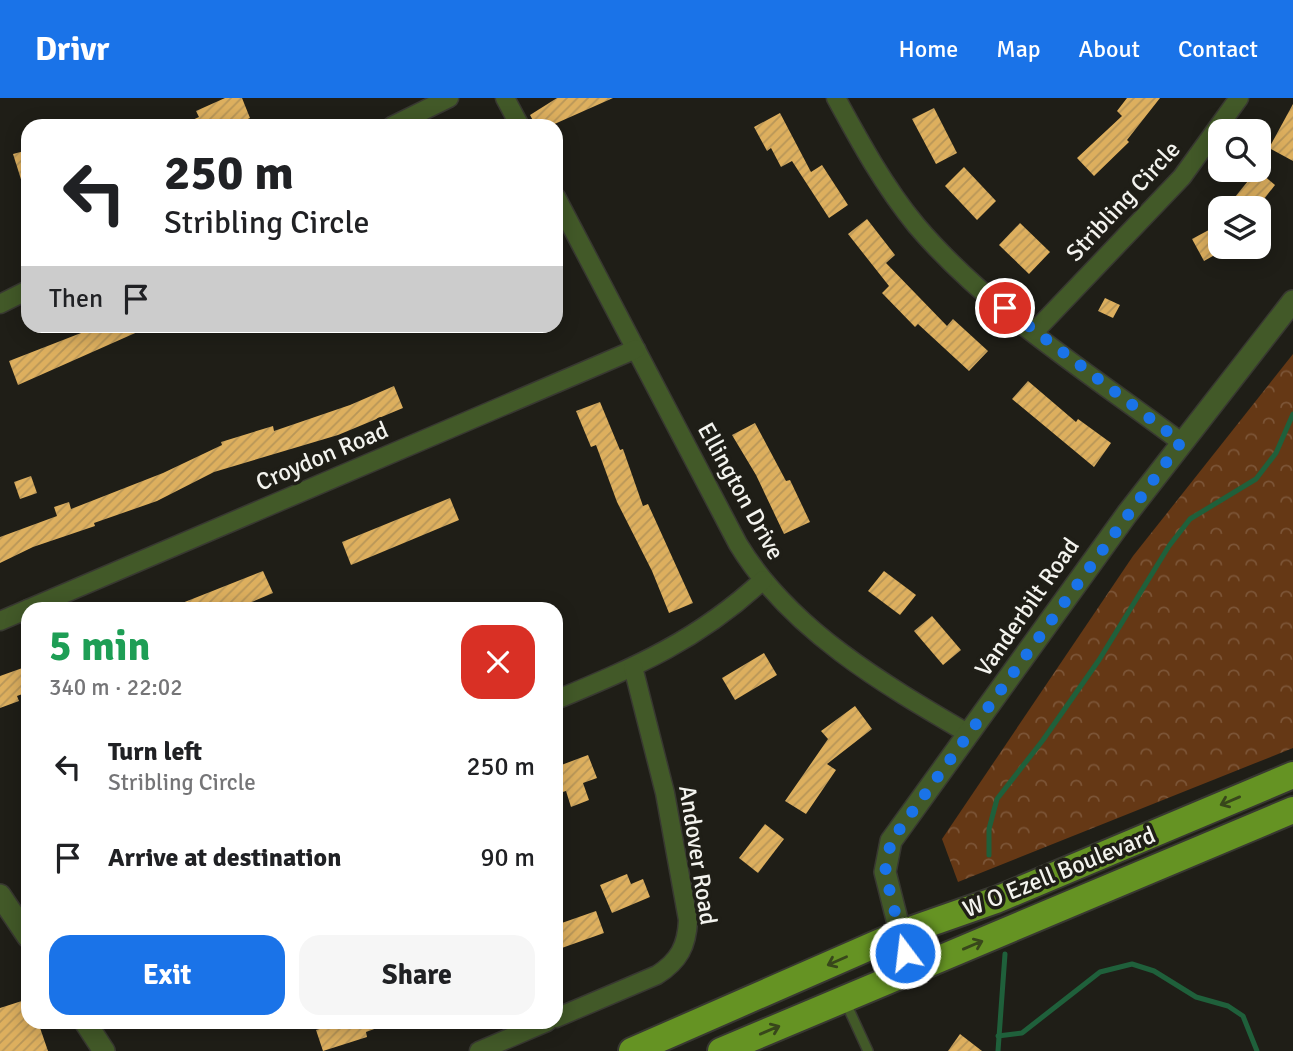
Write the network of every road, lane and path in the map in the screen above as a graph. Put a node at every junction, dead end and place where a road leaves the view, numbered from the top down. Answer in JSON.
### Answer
{"nodes":[{"id":1,"x":449,"y":98,"type":"edge"},
{"id":2,"x":505,"y":98,"type":"edge"},
{"id":3,"x":836,"y":98,"type":"edge"},
{"id":4,"x":1239,"y":98,"type":"edge"},
{"id":5,"x":406,"y":119,"type":"edge"},
{"id":6,"x":516,"y":119,"type":"edge"},
{"id":7,"x":563,"y":210,"type":"edge"},
{"id":8,"x":21,"y":294,"type":"edge"},
{"id":9,"x":1293,"y":301,"type":"edge"},
{"id":10,"x":0,"y":304,"type":"edge"},
{"id":11,"x":1035,"y":331,"type":"junction"},
{"id":12,"x":636,"y":349,"type":"junction"},
{"id":13,"x":1181,"y":442,"type":"junction"},
{"id":14,"x":763,"y":580,"type":"junction"},
{"id":15,"x":44,"y":602,"type":"edge"},
{"id":16,"x":21,"y":612,"type":"edge"},
{"id":17,"x":0,"y":621,"type":"edge"},
{"id":18,"x":633,"y":667,"type":"junction"},
{"id":19,"x":563,"y":697,"type":"edge"},
{"id":20,"x":970,"y":734,"type":"junction"},
{"id":21,"x":1293,"y":775,"type":"edge"},
{"id":22,"x":1293,"y":810,"type":"edge"},
{"id":23,"x":0,"y":895,"type":"edge"},
{"id":24,"x":21,"y":926,"type":"edge"},
{"id":25,"x":899,"y":934,"type":"junction"},
{"id":26,"x":910,"y":971,"type":"junction"},
{"id":27,"x":844,"y":999,"type":"junction"},
{"id":28,"x":563,"y":1015,"type":"edge"},
{"id":29,"x":88,"y":1029,"type":"edge"},
{"id":30,"x":531,"y":1029,"type":"edge"},
{"id":31,"x":97,"y":1049,"type":"edge"},
{"id":32,"x":479,"y":1051,"type":"edge"},
{"id":33,"x":632,"y":1051,"type":"edge"},
{"id":34,"x":721,"y":1051,"type":"edge"},
{"id":35,"x":868,"y":1051,"type":"edge"}],
"edges":[{"from":1,"to":5,"type":"street"},
{"from":2,"to":6,"type":"street"},
{"from":3,"to":11,"type":"street"},
{"from":4,"to":11,"type":"street","name":"Stribling Circle"},
{"from":7,"to":12,"type":"street","name":"Ellington Drive"},
{"from":8,"to":10,"type":"street"},
{"from":9,"to":13,"type":"street","name":"Vanderbilt Road"},
{"from":11,"to":13,"type":"street"},
{"from":12,"to":14,"type":"street","name":"Ellington Drive"},
{"from":12,"to":15,"type":"street","name":"Croydon Road"},
{"from":13,"to":20,"type":"street","name":"Vanderbilt Road"},
{"from":14,"to":18,"type":"street"},
{"from":14,"to":20,"type":"street","name":"Ellington Drive"},
{"from":16,"to":17,"type":"street","name":"Croydon Road"},
{"from":18,"to":19,"type":"street"},
{"from":18,"to":28,"type":"street","name":"Andover Road"},
{"from":20,"to":25,"type":"street","name":"Vanderbilt Road"},
{"from":21,"to":25,"type":"main road","name":"W O Ezell Boulevard","one_way":true},
{"from":26,"to":22,"type":"main road","name":"W O Ezell Boulevard","one_way":true},
{"from":23,"to":24,"type":"street"},
{"from":25,"to":26,"type":"street","name":"Vanderbilt Road"},
{"from":25,"to":33,"type":"main road","name":"W O Ezell Boulevard","one_way":true},
{"from":26,"to":27,"type":"main road","name":"W O Ezell Boulevard"},
{"from":34,"to":27,"type":"main road","name":"W O Ezell Boulevard","one_way":true},
{"from":27,"to":35,"type":"lane"},
{"from":29,"to":31,"type":"street"},
{"from":30,"to":32,"type":"street"}]}
